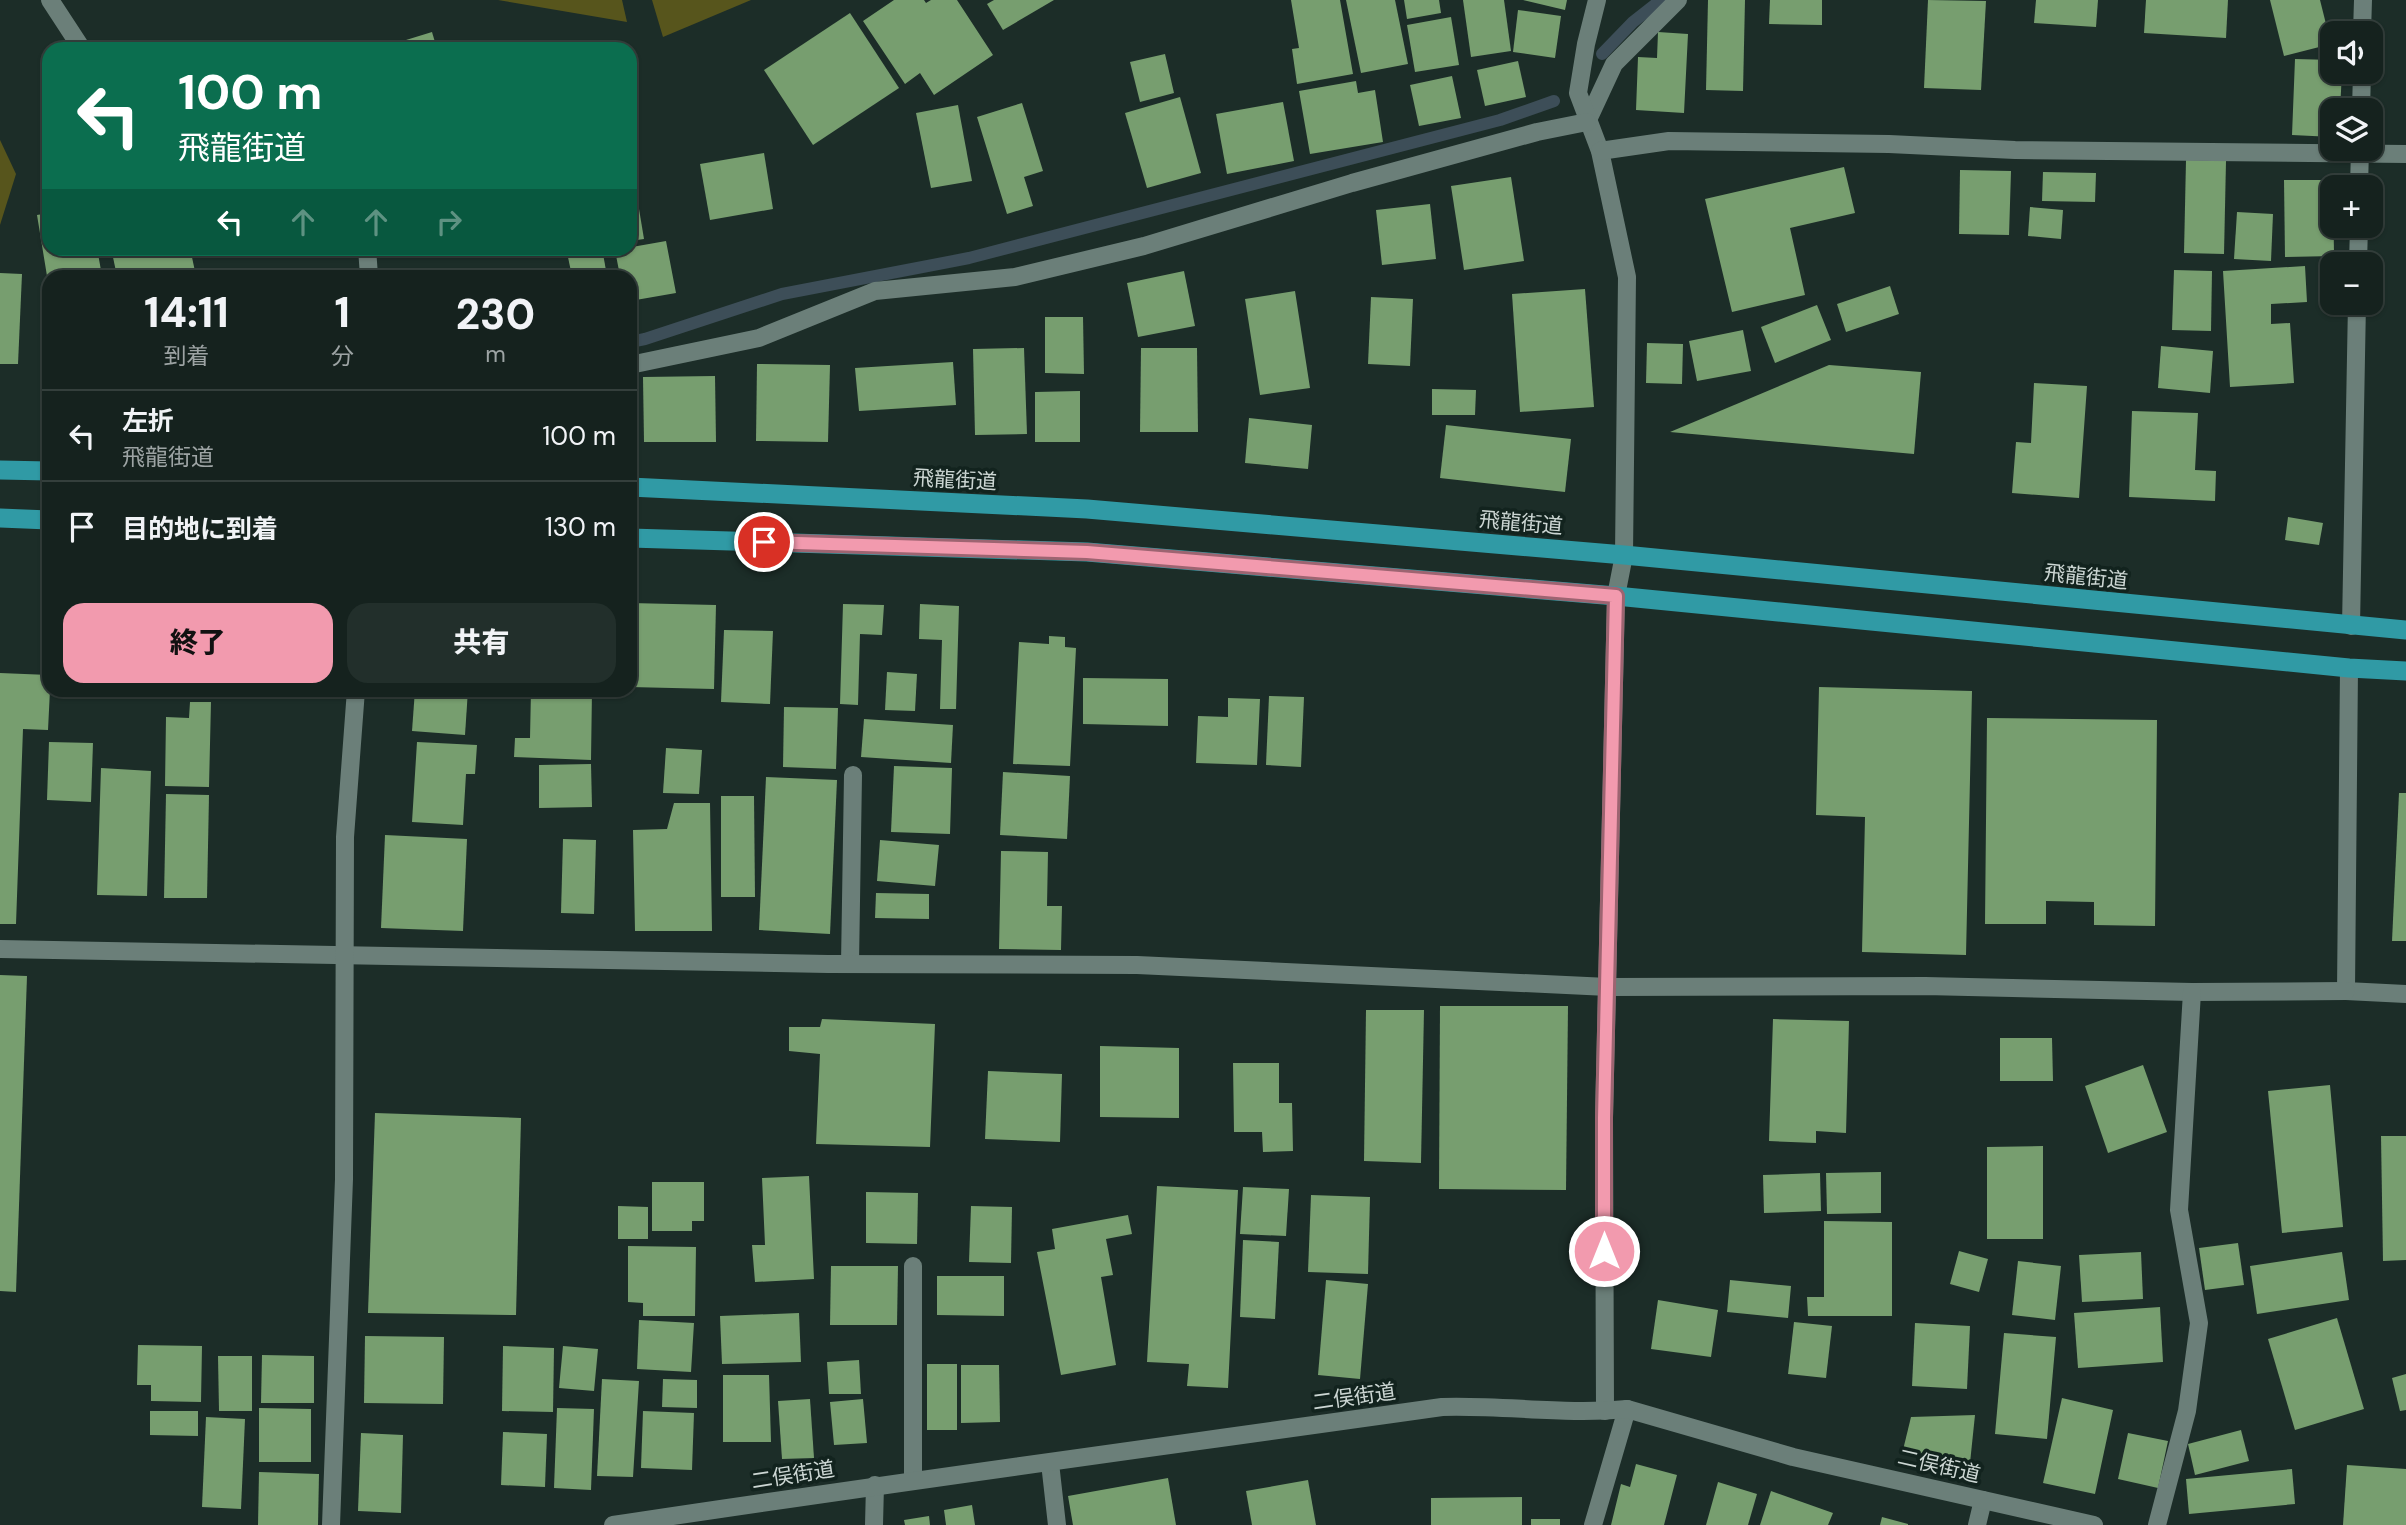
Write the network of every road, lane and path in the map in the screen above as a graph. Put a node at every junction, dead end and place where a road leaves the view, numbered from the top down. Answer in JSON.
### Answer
{"nodes":[{"id":1,"x":50,"y":0,"type":"edge"},
{"id":2,"x":1597,"y":0,"type":"edge"},
{"id":3,"x":1678,"y":0,"type":"edge"},
{"id":4,"x":2363,"y":0,"type":"edge"},
{"id":5,"x":2362,"y":21,"type":"edge"},
{"id":6,"x":77,"y":42,"type":"edge"},
{"id":7,"x":1587,"y":122,"type":"junction"},
{"id":8,"x":2320,"y":150,"type":"edge"},
{"id":9,"x":1600,"y":151,"type":"junction"},
{"id":10,"x":2383,"y":152,"type":"edge"},
{"id":11,"x":2406,"y":154,"type":"edge"},
{"id":12,"x":2357,"y":315,"type":"edge"},
{"id":13,"x":637,"y":364,"type":"edge"},
{"id":14,"x":0,"y":470,"type":"edge"},
{"id":15,"x":42,"y":471,"type":"edge"},
{"id":16,"x":637,"y":487,"type":"edge"},
{"id":17,"x":0,"y":518,"type":"edge"},
{"id":18,"x":42,"y":520,"type":"edge"},
{"id":19,"x":637,"y":538,"type":"edge"},
{"id":20,"x":1624,"y":555,"type":"junction"},
{"id":21,"x":1616,"y":596,"type":"junction"},
{"id":22,"x":2351,"y":626,"type":"junction"},
{"id":23,"x":2406,"y":630,"type":"edge"},
{"id":24,"x":2349,"y":668,"type":"junction"},
{"id":25,"x":2406,"y":671,"type":"edge"},
{"id":26,"x":355,"y":697,"type":"edge"},
{"id":27,"x":853,"y":775,"type":"dead end"},
{"id":28,"x":0,"y":949,"type":"edge"},
{"id":29,"x":344,"y":954,"type":"junction"},
{"id":30,"x":850,"y":964,"type":"junction"},
{"id":31,"x":1608,"y":987,"type":"junction"},
{"id":32,"x":2346,"y":991,"type":"junction"},
{"id":33,"x":2192,"y":992,"type":"junction"},
{"id":34,"x":2406,"y":994,"type":"edge"},
{"id":35,"x":913,"y":1266,"type":"dead end"},
{"id":36,"x":1627,"y":1409,"type":"junction"},
{"id":37,"x":1605,"y":1411,"type":"junction"},
{"id":38,"x":1050,"y":1464,"type":"junction"},
{"id":39,"x":914,"y":1479,"type":"junction"},
{"id":40,"x":875,"y":1485,"type":"junction"},
{"id":41,"x":1983,"y":1500,"type":"junction"},
{"id":42,"x":331,"y":1525,"type":"edge"},
{"id":43,"x":613,"y":1525,"type":"edge"},
{"id":44,"x":874,"y":1525,"type":"edge"},
{"id":45,"x":1057,"y":1525,"type":"edge"},
{"id":46,"x":1593,"y":1525,"type":"edge"},
{"id":47,"x":1977,"y":1525,"type":"edge"},
{"id":48,"x":2094,"y":1525,"type":"edge"},
{"id":49,"x":2157,"y":1525,"type":"edge"}],
"edges":[{"from":1,"to":6,"type":"street"},
{"from":2,"to":7,"type":"street"},
{"from":3,"to":7,"type":"street"},
{"from":4,"to":5,"type":"street"},
{"from":7,"to":9,"type":"street"},
{"from":7,"to":13,"type":"street"},
{"from":8,"to":9,"type":"street"},
{"from":9,"to":20,"type":"street"},
{"from":10,"to":11,"type":"street"},
{"from":12,"to":22,"type":"street"},
{"from":14,"to":15,"type":"highway"},
{"from":16,"to":20,"type":"highway","name":"飛龍街道"},
{"from":17,"to":18,"type":"highway"},
{"from":19,"to":21,"type":"highway"},
{"from":20,"to":21,"type":"street"},
{"from":20,"to":22,"type":"highway","name":"飛龍街道"},
{"from":21,"to":24,"type":"highway"},
{"from":21,"to":31,"type":"street"},
{"from":22,"to":23,"type":"highway","name":"飛龍街道"},
{"from":24,"to":25,"type":"highway"},
{"from":24,"to":32,"type":"street"},
{"from":26,"to":29,"type":"street"},
{"from":27,"to":30,"type":"street"},
{"from":28,"to":29,"type":"street"},
{"from":29,"to":30,"type":"street"},
{"from":29,"to":42,"type":"street"},
{"from":30,"to":31,"type":"street"},
{"from":31,"to":33,"type":"street"},
{"from":31,"to":37,"type":"street"},
{"from":32,"to":33,"type":"street"},
{"from":32,"to":34,"type":"street"},
{"from":33,"to":49,"type":"street"},
{"from":35,"to":39,"type":"street"},
{"from":36,"to":37,"type":"street","name":"二俣街道"},
{"from":36,"to":41,"type":"street","name":"二俣街道"},
{"from":36,"to":46,"type":"street"},
{"from":37,"to":38,"type":"street","name":"二俣街道"},
{"from":38,"to":39,"type":"street","name":"二俣街道"},
{"from":38,"to":45,"type":"street"},
{"from":39,"to":40,"type":"street","name":"二俣街道"},
{"from":40,"to":43,"type":"street","name":"二俣街道"},
{"from":40,"to":44,"type":"street"},
{"from":41,"to":47,"type":"street"},
{"from":41,"to":48,"type":"street","name":"二俣街道"}]}
